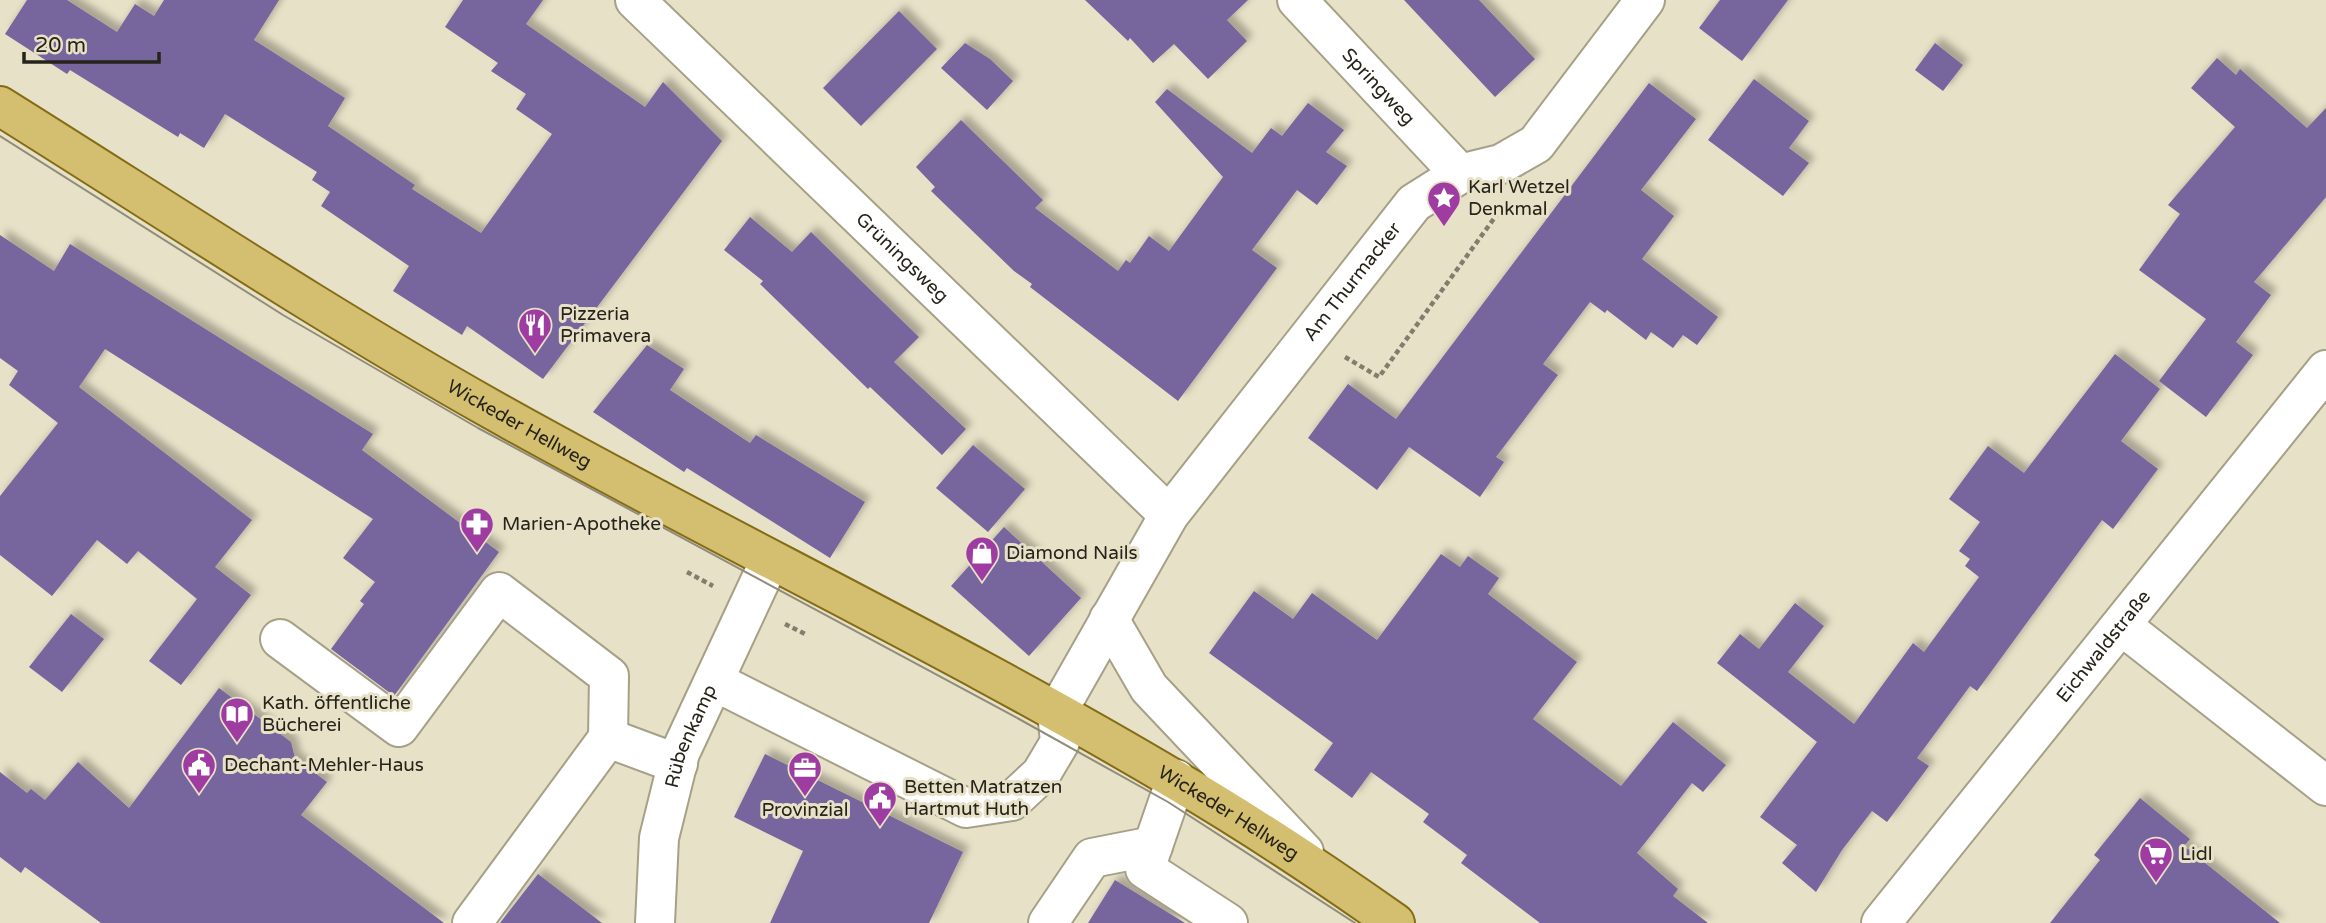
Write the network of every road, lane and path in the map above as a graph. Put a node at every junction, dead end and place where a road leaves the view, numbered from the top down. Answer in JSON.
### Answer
{"nodes":[{"id":1,"x":635,"y":0,"type":"edge"},
{"id":2,"x":1297,"y":0,"type":"edge"},
{"id":3,"x":1645,"y":0,"type":"edge"},
{"id":4,"x":0,"y":106,"type":"edge"},
{"id":5,"x":1460,"y":174,"type":"junction"},
{"id":6,"x":1338,"y":354,"type":"dead end"},
{"id":7,"x":2326,"y":370,"type":"edge"},
{"id":8,"x":1169,"y":515,"type":"junction"},
{"id":9,"x":770,"y":560,"type":"junction"},
{"id":10,"x":1109,"y":619,"type":"junction"},
{"id":11,"x":2122,"y":626,"type":"junction"},
{"id":12,"x":279,"y":639,"type":"dead end"},
{"id":13,"x":714,"y":681,"type":"junction"},
{"id":14,"x":1057,"y":712,"type":"junction"},
{"id":15,"x":608,"y":738,"type":"junction"},
{"id":16,"x":678,"y":764,"type":"junction"},
{"id":17,"x":1176,"y":779,"type":"junction"},
{"id":18,"x":2326,"y":786,"type":"edge"},
{"id":19,"x":1153,"y":845,"type":"junction"},
{"id":20,"x":1325,"y":874,"type":"junction"},
{"id":21,"x":472,"y":923,"type":"edge"},
{"id":22,"x":655,"y":923,"type":"edge"},
{"id":23,"x":1048,"y":923,"type":"edge"},
{"id":24,"x":1228,"y":923,"type":"edge"},
{"id":25,"x":1395,"y":923,"type":"edge"},
{"id":26,"x":1881,"y":923,"type":"edge"}],
"edges":[{"from":1,"to":8,"type":"street","name":"Grüningsweg"},
{"from":2,"to":5,"type":"street","name":"Springweg"},
{"from":3,"to":5,"type":"street","name":"Am Thurmacker"},
{"from":4,"to":9,"type":"main road","name":"Wickeder Hellweg"},
{"from":5,"to":6,"type":"path"},
{"from":5,"to":8,"type":"street","name":"Am Thurmacker"},
{"from":7,"to":11,"type":"street","name":"Eichwaldstraße"},
{"from":8,"to":10,"type":"street","name":"Am Thurmacker"},
{"from":9,"to":13,"type":"street","name":"Rübenkamp"},
{"from":9,"to":14,"type":"main road","name":"Wickeder Hellweg"},
{"from":10,"to":14,"type":"street","name":"Am Thurmacker"},
{"from":10,"to":20,"type":"street"},
{"from":11,"to":18,"type":"street"},
{"from":11,"to":26,"type":"street","name":"Eichwaldstraße"},
{"from":12,"to":15,"type":"street"},
{"from":13,"to":14,"type":"street"},
{"from":13,"to":16,"type":"street","name":"Rübenkamp"},
{"from":14,"to":17,"type":"main road","name":"Wickeder Hellweg"},
{"from":15,"to":16,"type":"street"},
{"from":15,"to":21,"type":"street"},
{"from":16,"to":22,"type":"street","name":"Rübenkamp"},
{"from":17,"to":19,"type":"street"},
{"from":17,"to":20,"type":"main road","name":"Wickeder Hellweg"},
{"from":19,"to":23,"type":"street"},
{"from":19,"to":24,"type":"street"},
{"from":20,"to":25,"type":"main road","name":"Wickeder Hellweg"}]}
